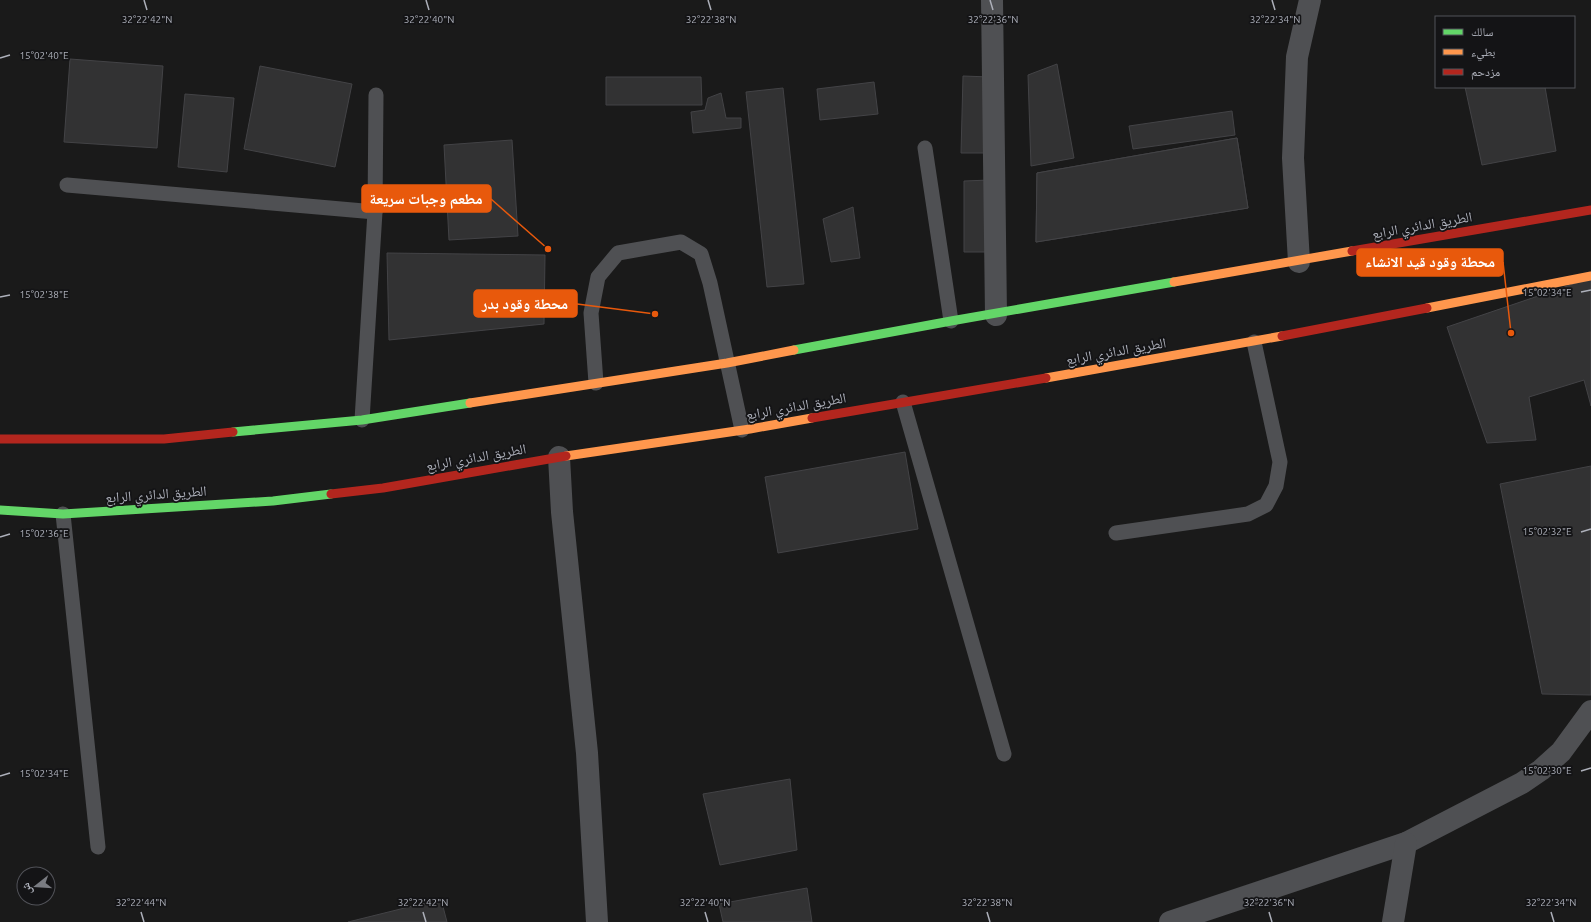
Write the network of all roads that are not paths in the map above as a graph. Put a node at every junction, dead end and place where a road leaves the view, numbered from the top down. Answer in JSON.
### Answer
{"nodes":[{"id":1,"x":992,"y":0,"type":"edge"},
{"id":2,"x":1310,"y":0,"type":"edge"},
{"id":3,"x":376,"y":95,"type":"dead end"},
{"id":4,"x":925,"y":148,"type":"dead end"},
{"id":5,"x":67,"y":185,"type":"dead end"},
{"id":6,"x":1591,"y":210,"type":"edge"},
{"id":7,"x":375,"y":212,"type":"junction"},
{"id":8,"x":1299,"y":262,"type":"junction"},
{"id":9,"x":1591,"y":276,"type":"edge"},
{"id":10,"x":996,"y":315,"type":"junction"},
{"id":11,"x":951,"y":321,"type":"junction"},
{"id":12,"x":1254,"y":342,"type":"junction"},
{"id":13,"x":727,"y":363,"type":"junction"},
{"id":14,"x":596,"y":383,"type":"junction"},
{"id":15,"x":903,"y":402,"type":"junction"},
{"id":16,"x":362,"y":420,"type":"junction"},
{"id":17,"x":742,"y":430,"type":"junction"},
{"id":18,"x":0,"y":439,"type":"edge"},
{"id":19,"x":559,"y":457,"type":"junction"},
{"id":20,"x":0,"y":510,"type":"edge"},
{"id":21,"x":63,"y":514,"type":"junction"},
{"id":22,"x":1116,"y":533,"type":"dead end"},
{"id":23,"x":1591,"y":712,"type":"edge"},
{"id":24,"x":1004,"y":754,"type":"dead end"},
{"id":25,"x":1406,"y":843,"type":"junction"},
{"id":26,"x":98,"y":847,"type":"dead end"},
{"id":27,"x":597,"y":922,"type":"edge"},
{"id":28,"x":1170,"y":922,"type":"edge"},
{"id":29,"x":1392,"y":922,"type":"edge"}],
"edges":[{"from":1,"to":10,"type":"street"},
{"from":2,"to":8,"type":"street"},
{"from":3,"to":7,"type":"lane"},
{"from":4,"to":11,"type":"lane"},
{"from":5,"to":7,"type":"lane"},
{"from":6,"to":8,"type":"main road","name":"الطريق الدائري الرابع"},
{"from":7,"to":16,"type":"lane"},
{"from":8,"to":10,"type":"main road","name":"الطريق الدائري الرابع"},
{"from":9,"to":12,"type":"main road","name":"الطريق الدائري الرابع"},
{"from":10,"to":11,"type":"main road","name":"الطريق الدائري الرابع"},
{"from":11,"to":13,"type":"main road","name":"الطريق الدائري الرابع"},
{"from":12,"to":15,"type":"main road","name":"الطريق الدائري الرابع"},
{"from":12,"to":22,"type":"lane"},
{"from":13,"to":14,"type":"main road","name":"الطريق الدائري الرابع"},
{"from":13,"to":14,"type":"lane"},
{"from":13,"to":17,"type":"lane"},
{"from":14,"to":16,"type":"main road","name":"الطريق الدائري الرابع"},
{"from":15,"to":17,"type":"main road","name":"الطريق الدائري الرابع"},
{"from":15,"to":24,"type":"lane"},
{"from":16,"to":18,"type":"main road","name":"الطريق الدائري الرابع"},
{"from":17,"to":19,"type":"main road","name":"الطريق الدائري الرابع"},
{"from":19,"to":21,"type":"main road","name":"الطريق الدائري الرابع"},
{"from":19,"to":27,"type":"street"},
{"from":20,"to":21,"type":"main road","name":"الطريق الدائري الرابع"},
{"from":21,"to":26,"type":"lane"},
{"from":23,"to":25,"type":"street"},
{"from":25,"to":28,"type":"street"},
{"from":25,"to":29,"type":"street"}]}
